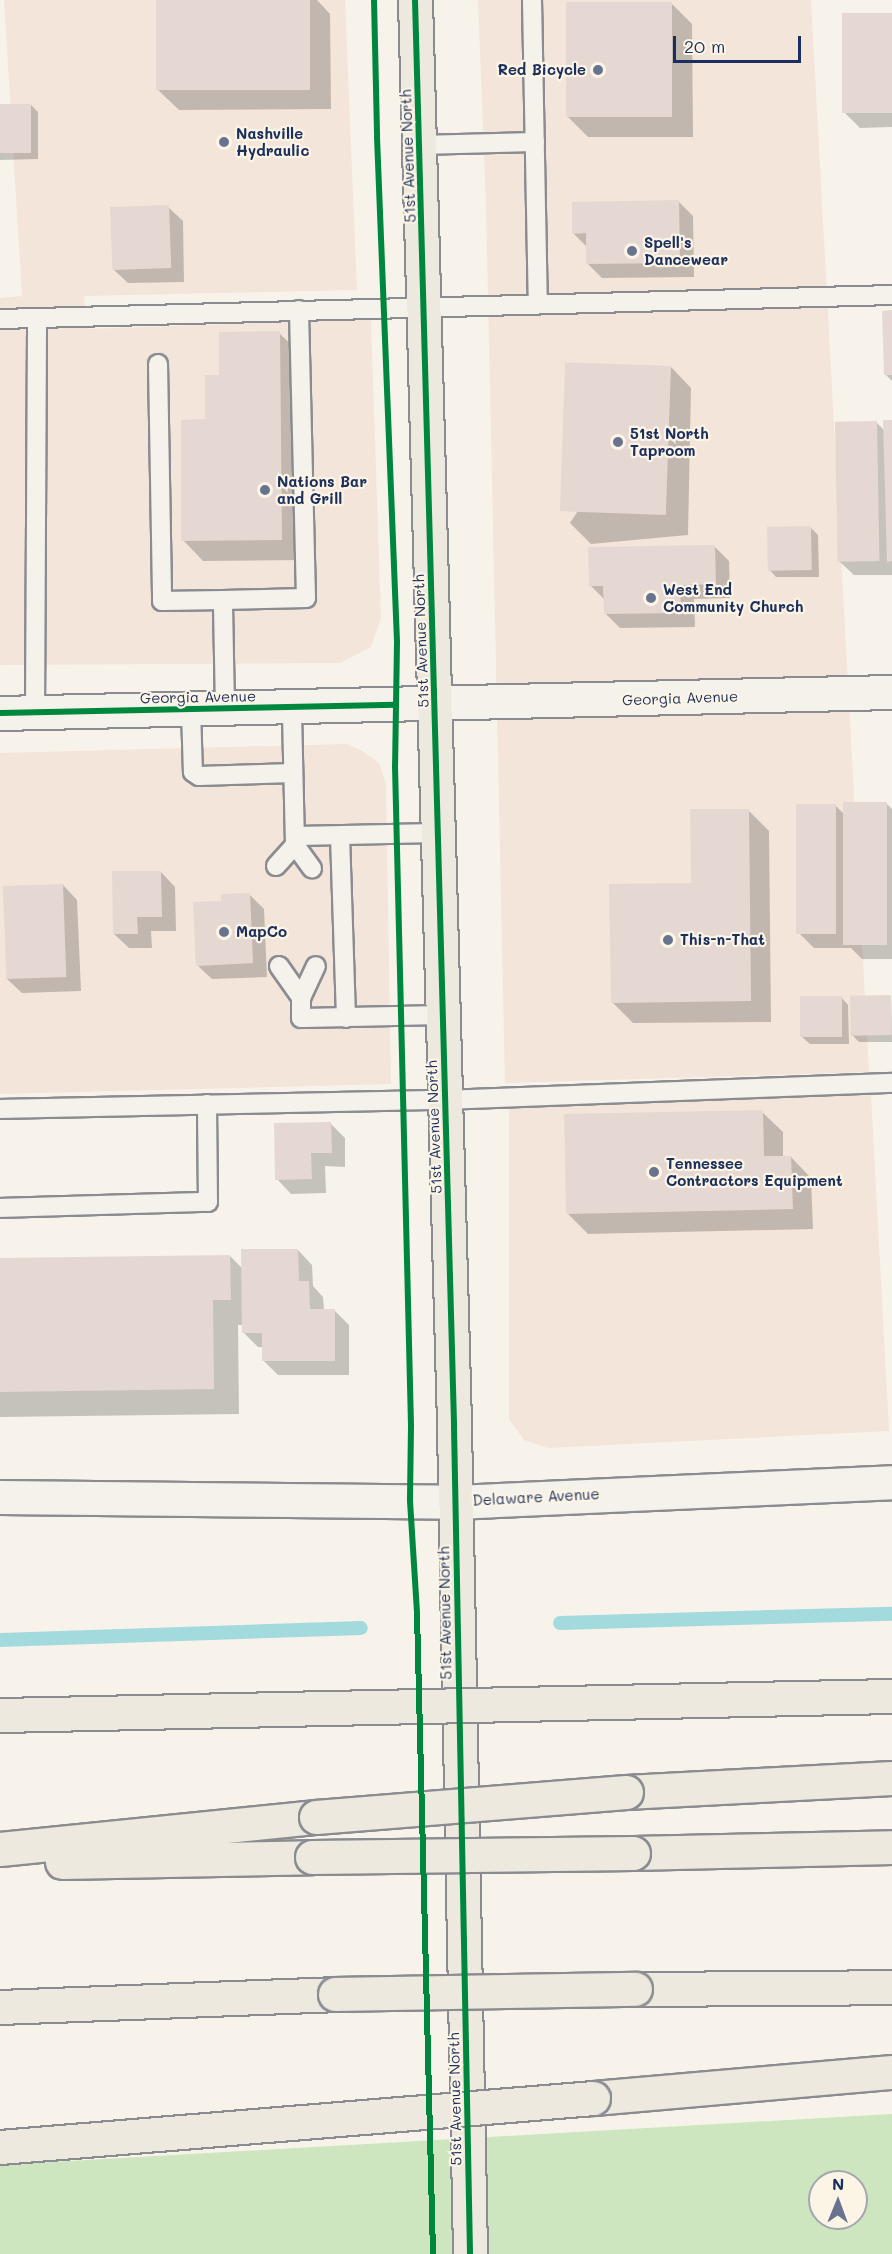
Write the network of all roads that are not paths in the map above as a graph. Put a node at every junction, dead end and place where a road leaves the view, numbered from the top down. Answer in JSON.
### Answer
{"nodes":[{"id":1,"x":415,"y":0,"type":"edge"},
{"id":2,"x":532,"y":0,"type":"edge"},
{"id":3,"x":535,"y":142,"type":"junction"},
{"id":4,"x":419,"y":145,"type":"junction"},
{"id":5,"x":892,"y":295,"type":"edge"},
{"id":6,"x":538,"y":303,"type":"junction"},
{"id":7,"x":424,"y":308,"type":"junction"},
{"id":8,"x":299,"y":310,"type":"junction"},
{"id":9,"x":38,"y":318,"type":"junction"},
{"id":10,"x":0,"y":319,"type":"edge"},
{"id":11,"x":158,"y":364,"type":"dead end"},
{"id":12,"x":223,"y":600,"type":"junction"},
{"id":13,"x":892,"y":692,"type":"edge"},
{"id":14,"x":435,"y":704,"type":"junction"},
{"id":15,"x":292,"y":708,"type":"junction"},
{"id":16,"x":225,"y":709,"type":"junction"},
{"id":17,"x":191,"y":710,"type":"junction"},
{"id":18,"x":35,"y":712,"type":"junction"},
{"id":19,"x":0,"y":713,"type":"edge"},
{"id":20,"x":293,"y":773,"type":"junction"},
{"id":21,"x":437,"y":833,"type":"junction"},
{"id":22,"x":340,"y":836,"type":"junction"},
{"id":23,"x":295,"y":841,"type":"junction"},
{"id":24,"x":276,"y":866,"type":"dead end"},
{"id":25,"x":312,"y":868,"type":"dead end"},
{"id":26,"x":279,"y":966,"type":"dead end"},
{"id":27,"x":316,"y":966,"type":"dead end"},
{"id":28,"x":301,"y":998,"type":"junction"},
{"id":29,"x":443,"y":1015,"type":"junction"},
{"id":30,"x":346,"y":1018,"type":"junction"},
{"id":31,"x":892,"y":1083,"type":"edge"},
{"id":32,"x":446,"y":1100,"type":"junction"},
{"id":33,"x":207,"y":1104,"type":"junction"},
{"id":34,"x":0,"y":1109,"type":"edge"},
{"id":35,"x":0,"y":1208,"type":"edge"},
{"id":36,"x":892,"y":1482,"type":"edge"},
{"id":37,"x":0,"y":1497,"type":"edge"},
{"id":38,"x":455,"y":1502,"type":"junction"},
{"id":39,"x":892,"y":1696,"type":"edge"},
{"id":40,"x":0,"y":1715,"type":"edge"},
{"id":41,"x":892,"y":1778,"type":"edge"},
{"id":42,"x":892,"y":1847,"type":"edge"},
{"id":43,"x":0,"y":1849,"type":"edge"},
{"id":44,"x":0,"y":1864,"type":"edge"},
{"id":45,"x":892,"y":1987,"type":"edge"},
{"id":46,"x":0,"y":2007,"type":"edge"},
{"id":47,"x":892,"y":2072,"type":"edge"},
{"id":48,"x":0,"y":2147,"type":"edge"},
{"id":49,"x":470,"y":2254,"type":"edge"}],
"edges":[{"from":1,"to":4,"type":"main road","name":"51st Avenue North"},
{"from":2,"to":3,"type":"lane"},
{"from":3,"to":4,"type":"lane"},
{"from":3,"to":6,"type":"lane"},
{"from":4,"to":7,"type":"main road","name":"51st Avenue North"},
{"from":5,"to":6,"type":"lane"},
{"from":6,"to":7,"type":"lane"},
{"from":7,"to":8,"type":"lane"},
{"from":7,"to":14,"type":"main road","name":"51st Avenue North"},
{"from":8,"to":9,"type":"lane"},
{"from":8,"to":12,"type":"lane"},
{"from":9,"to":10,"type":"lane"},
{"from":9,"to":18,"type":"lane"},
{"from":11,"to":12,"type":"lane"},
{"from":12,"to":16,"type":"lane"},
{"from":13,"to":14,"type":"street","name":"Georgia Avenue"},
{"from":14,"to":15,"type":"street","name":"Georgia Avenue"},
{"from":14,"to":21,"type":"main road","name":"51st Avenue North"},
{"from":15,"to":16,"type":"street","name":"Georgia Avenue"},
{"from":15,"to":20,"type":"lane"},
{"from":16,"to":17,"type":"street","name":"Georgia Avenue"},
{"from":17,"to":18,"type":"street","name":"Georgia Avenue"},
{"from":17,"to":20,"type":"lane"},
{"from":18,"to":19,"type":"street","name":"Georgia Avenue"},
{"from":20,"to":23,"type":"lane"},
{"from":21,"to":22,"type":"lane"},
{"from":21,"to":29,"type":"main road","name":"51st Avenue North"},
{"from":22,"to":23,"type":"lane"},
{"from":22,"to":30,"type":"lane"},
{"from":23,"to":24,"type":"lane"},
{"from":23,"to":25,"type":"lane"},
{"from":26,"to":28,"type":"lane"},
{"from":27,"to":28,"type":"lane"},
{"from":28,"to":30,"type":"lane"},
{"from":29,"to":30,"type":"lane"},
{"from":29,"to":32,"type":"main road","name":"51st Avenue North"},
{"from":31,"to":32,"type":"lane"},
{"from":32,"to":33,"type":"lane"},
{"from":32,"to":38,"type":"main road","name":"51st Avenue North"},
{"from":33,"to":34,"type":"lane"},
{"from":33,"to":35,"type":"lane"},
{"from":36,"to":38,"type":"street","name":"Delaware Avenue"},
{"from":37,"to":38,"type":"street","name":"Delaware Avenue"},
{"from":38,"to":49,"type":"main road","name":"51st Avenue North"},
{"from":39,"to":40,"type":"main road","bridge":true},
{"from":41,"to":43,"type":"main road","bridge":true},
{"from":42,"to":44,"type":"main road","bridge":true},
{"from":45,"to":46,"type":"main road","bridge":true},
{"from":47,"to":48,"type":"main road","bridge":true}]}
